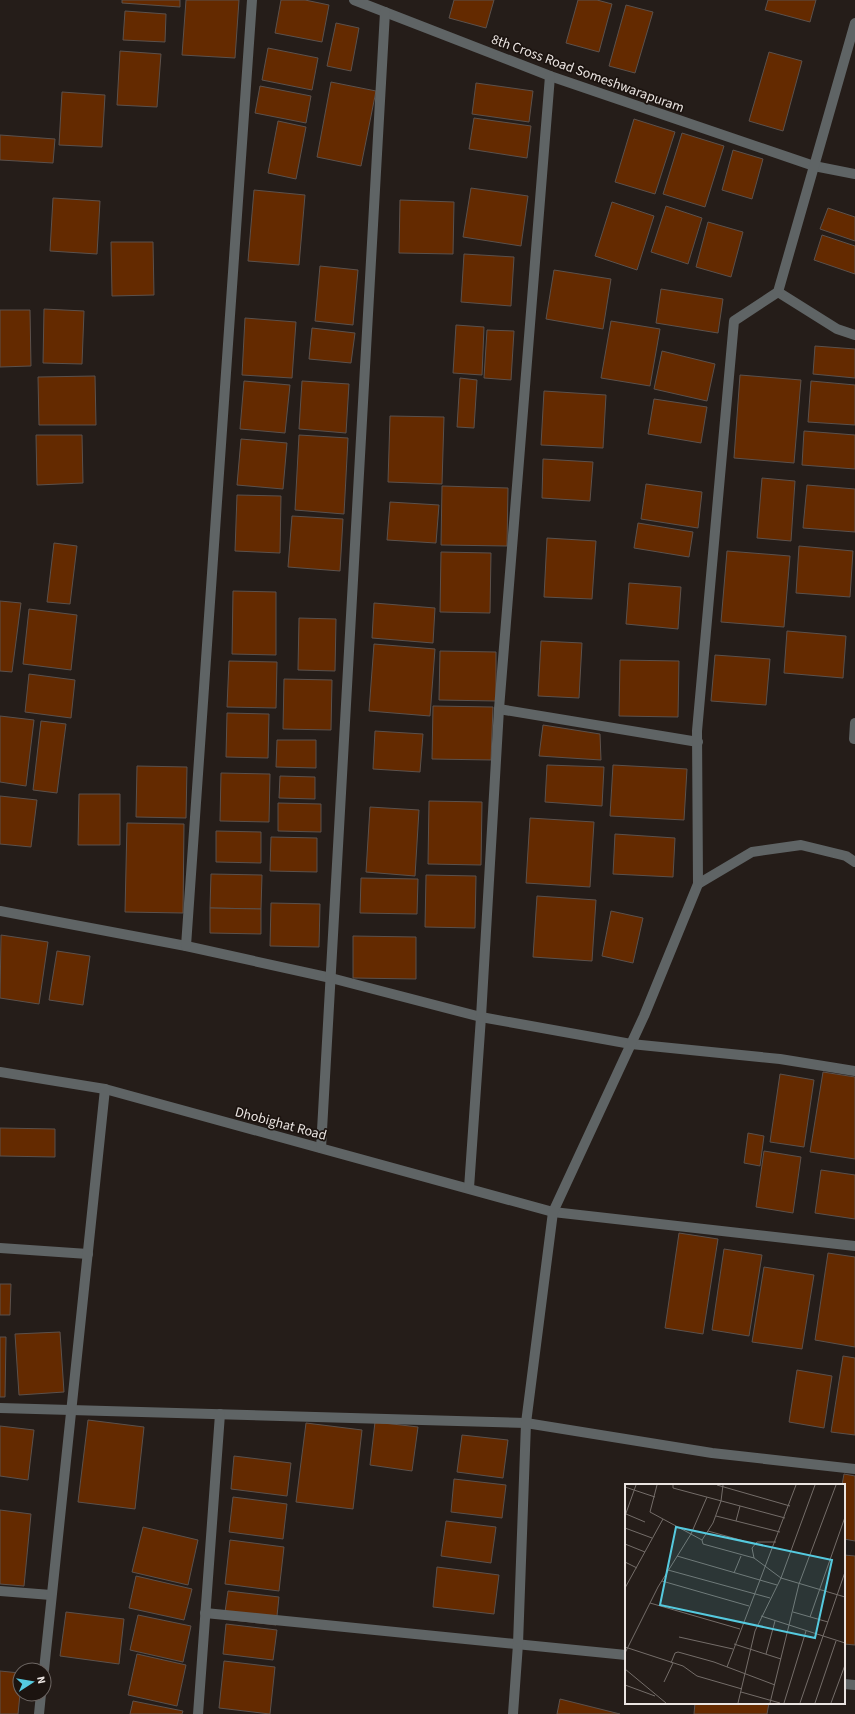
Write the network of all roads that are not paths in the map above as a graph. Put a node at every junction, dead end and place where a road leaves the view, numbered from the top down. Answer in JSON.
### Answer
{"nodes":[{"id":1,"x":252,"y":0,"type":"edge"},
{"id":2,"x":354,"y":0,"type":"edge"},
{"id":3,"x":385,"y":12,"type":"junction"},
{"id":4,"x":855,"y":23,"type":"edge"},
{"id":5,"x":550,"y":76,"type":"junction"},
{"id":6,"x":814,"y":166,"type":"junction"},
{"id":7,"x":855,"y":174,"type":"edge"},
{"id":8,"x":778,"y":292,"type":"junction"},
{"id":9,"x":855,"y":335,"type":"edge"},
{"id":10,"x":500,"y":709,"type":"junction"},
{"id":11,"x":855,"y":723,"type":"edge"},
{"id":12,"x":854,"y":739,"type":"dead end"},
{"id":13,"x":698,"y":742,"type":"junction"},
{"id":14,"x":855,"y":862,"type":"edge"},
{"id":15,"x":698,"y":884,"type":"junction"},
{"id":16,"x":0,"y":911,"type":"edge"},
{"id":17,"x":186,"y":946,"type":"junction"},
{"id":18,"x":331,"y":978,"type":"junction"},
{"id":19,"x":481,"y":1017,"type":"junction"},
{"id":20,"x":631,"y":1044,"type":"junction"},
{"id":21,"x":855,"y":1071,"type":"edge"},
{"id":22,"x":0,"y":1072,"type":"edge"},
{"id":23,"x":105,"y":1089,"type":"junction"},
{"id":24,"x":321,"y":1148,"type":"junction"},
{"id":25,"x":469,"y":1188,"type":"junction"},
{"id":26,"x":553,"y":1212,"type":"junction"},
{"id":27,"x":855,"y":1246,"type":"edge"},
{"id":28,"x":0,"y":1248,"type":"edge"},
{"id":29,"x":88,"y":1254,"type":"junction"},
{"id":30,"x":0,"y":1408,"type":"edge"},
{"id":31,"x":72,"y":1410,"type":"junction"},
{"id":32,"x":220,"y":1414,"type":"junction"},
{"id":33,"x":526,"y":1423,"type":"junction"},
{"id":34,"x":855,"y":1469,"type":"edge"},
{"id":35,"x":0,"y":1591,"type":"edge"},
{"id":36,"x":51,"y":1595,"type":"junction"},
{"id":37,"x":205,"y":1613,"type":"junction"},
{"id":38,"x":518,"y":1644,"type":"junction"},
{"id":39,"x":625,"y":1655,"type":"edge"},
{"id":40,"x":45,"y":1662,"type":"edge"},
{"id":41,"x":845,"y":1684,"type":"edge"},
{"id":42,"x":855,"y":1685,"type":"edge"},
{"id":43,"x":40,"y":1702,"type":"edge"},
{"id":44,"x":39,"y":1714,"type":"edge"},
{"id":45,"x":198,"y":1714,"type":"edge"},
{"id":46,"x":513,"y":1714,"type":"edge"}],
"edges":[{"from":1,"to":17,"type":"street"},
{"from":2,"to":3,"type":"street","name":"8th Cross Road Someshwarapuram"},
{"from":3,"to":5,"type":"street","name":"8th Cross Road Someshwarapuram"},
{"from":3,"to":18,"type":"street"},
{"from":4,"to":6,"type":"street"},
{"from":5,"to":6,"type":"street","name":"8th Cross Road Someshwarapuram"},
{"from":5,"to":10,"type":"street"},
{"from":6,"to":7,"type":"street","name":"8th Cross Road Someshwarapuram"},
{"from":6,"to":8,"type":"street"},
{"from":8,"to":9,"type":"street"},
{"from":8,"to":13,"type":"street"},
{"from":10,"to":13,"type":"street"},
{"from":10,"to":19,"type":"street"},
{"from":11,"to":12,"type":"street"},
{"from":13,"to":15,"type":"street"},
{"from":14,"to":15,"type":"street"},
{"from":15,"to":20,"type":"street"},
{"from":16,"to":17,"type":"street"},
{"from":17,"to":18,"type":"street"},
{"from":18,"to":19,"type":"street"},
{"from":18,"to":24,"type":"street"},
{"from":19,"to":20,"type":"street"},
{"from":19,"to":25,"type":"street"},
{"from":20,"to":21,"type":"street"},
{"from":20,"to":26,"type":"street"},
{"from":22,"to":23,"type":"street","name":"Dhobighat Road"},
{"from":23,"to":24,"type":"street","name":"Dhobighat Road"},
{"from":23,"to":29,"type":"street"},
{"from":24,"to":25,"type":"street","name":"Dhobighat Road"},
{"from":25,"to":26,"type":"street","name":"Dhobighat Road"},
{"from":26,"to":27,"type":"street","name":"Dhobighat Road"},
{"from":26,"to":33,"type":"street"},
{"from":28,"to":29,"type":"street"},
{"from":29,"to":31,"type":"street"},
{"from":30,"to":31,"type":"street"},
{"from":31,"to":32,"type":"street"},
{"from":31,"to":36,"type":"street"},
{"from":32,"to":33,"type":"street"},
{"from":32,"to":37,"type":"street"},
{"from":33,"to":34,"type":"street"},
{"from":33,"to":38,"type":"street"},
{"from":35,"to":36,"type":"street"},
{"from":36,"to":40,"type":"street"},
{"from":37,"to":38,"type":"street"},
{"from":37,"to":45,"type":"street"},
{"from":38,"to":39,"type":"street"},
{"from":38,"to":46,"type":"street"},
{"from":41,"to":42,"type":"street"},
{"from":43,"to":44,"type":"street"}]}
